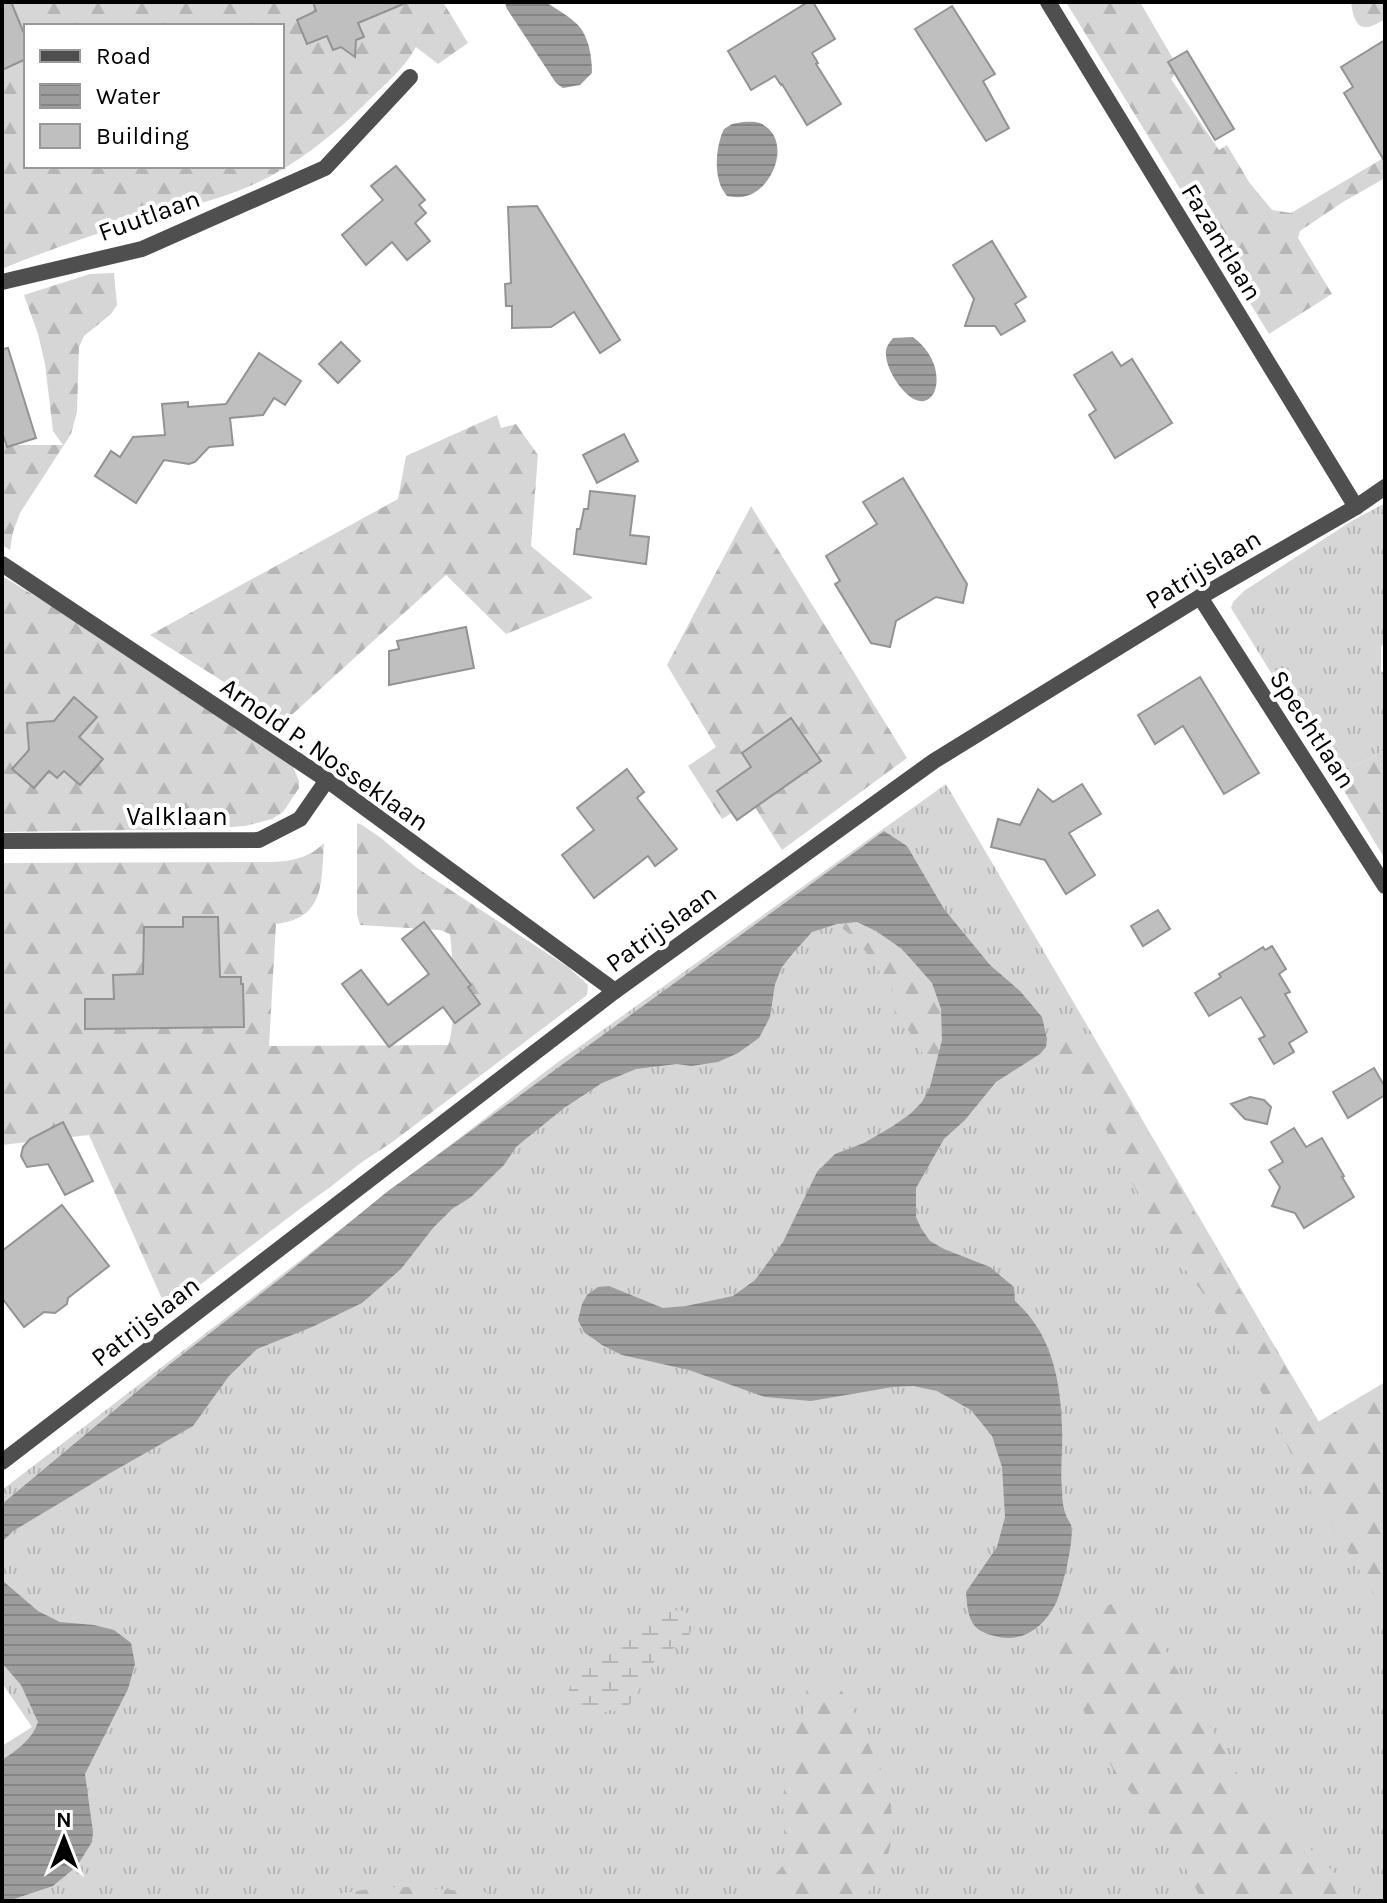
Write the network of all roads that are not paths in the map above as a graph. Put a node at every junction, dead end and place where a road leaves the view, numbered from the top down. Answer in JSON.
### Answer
{"nodes":[{"id":1,"x":1048,"y":2,"type":"edge"},
{"id":2,"x":410,"y":77,"type":"dead end"},
{"id":3,"x":2,"y":282,"type":"edge"},
{"id":4,"x":1385,"y":487,"type":"edge"},
{"id":5,"x":1356,"y":507,"type":"junction"},
{"id":6,"x":2,"y":564,"type":"edge"},
{"id":7,"x":1200,"y":597,"type":"junction"},
{"id":8,"x":327,"y":780,"type":"junction"},
{"id":9,"x":2,"y":841,"type":"edge"},
{"id":10,"x":1385,"y":886,"type":"edge"},
{"id":11,"x":615,"y":991,"type":"junction"},
{"id":12,"x":2,"y":1462,"type":"edge"}],
"edges":[{"from":1,"to":5,"type":"street","name":"Fazantlaan"},
{"from":2,"to":3,"type":"street","name":"Fuutlaan"},
{"from":4,"to":5,"type":"street","name":"Patrijslaan"},
{"from":5,"to":7,"type":"street","name":"Patrijslaan"},
{"from":6,"to":8,"type":"street","name":"Arnold P. Nosseklaan"},
{"from":7,"to":10,"type":"street","name":"Spechtlaan"},
{"from":7,"to":11,"type":"street","name":"Patrijslaan"},
{"from":8,"to":9,"type":"street","name":"Valklaan"},
{"from":8,"to":11,"type":"street","name":"Arnold P. Nosseklaan"},
{"from":11,"to":12,"type":"street","name":"Patrijslaan"}]}
